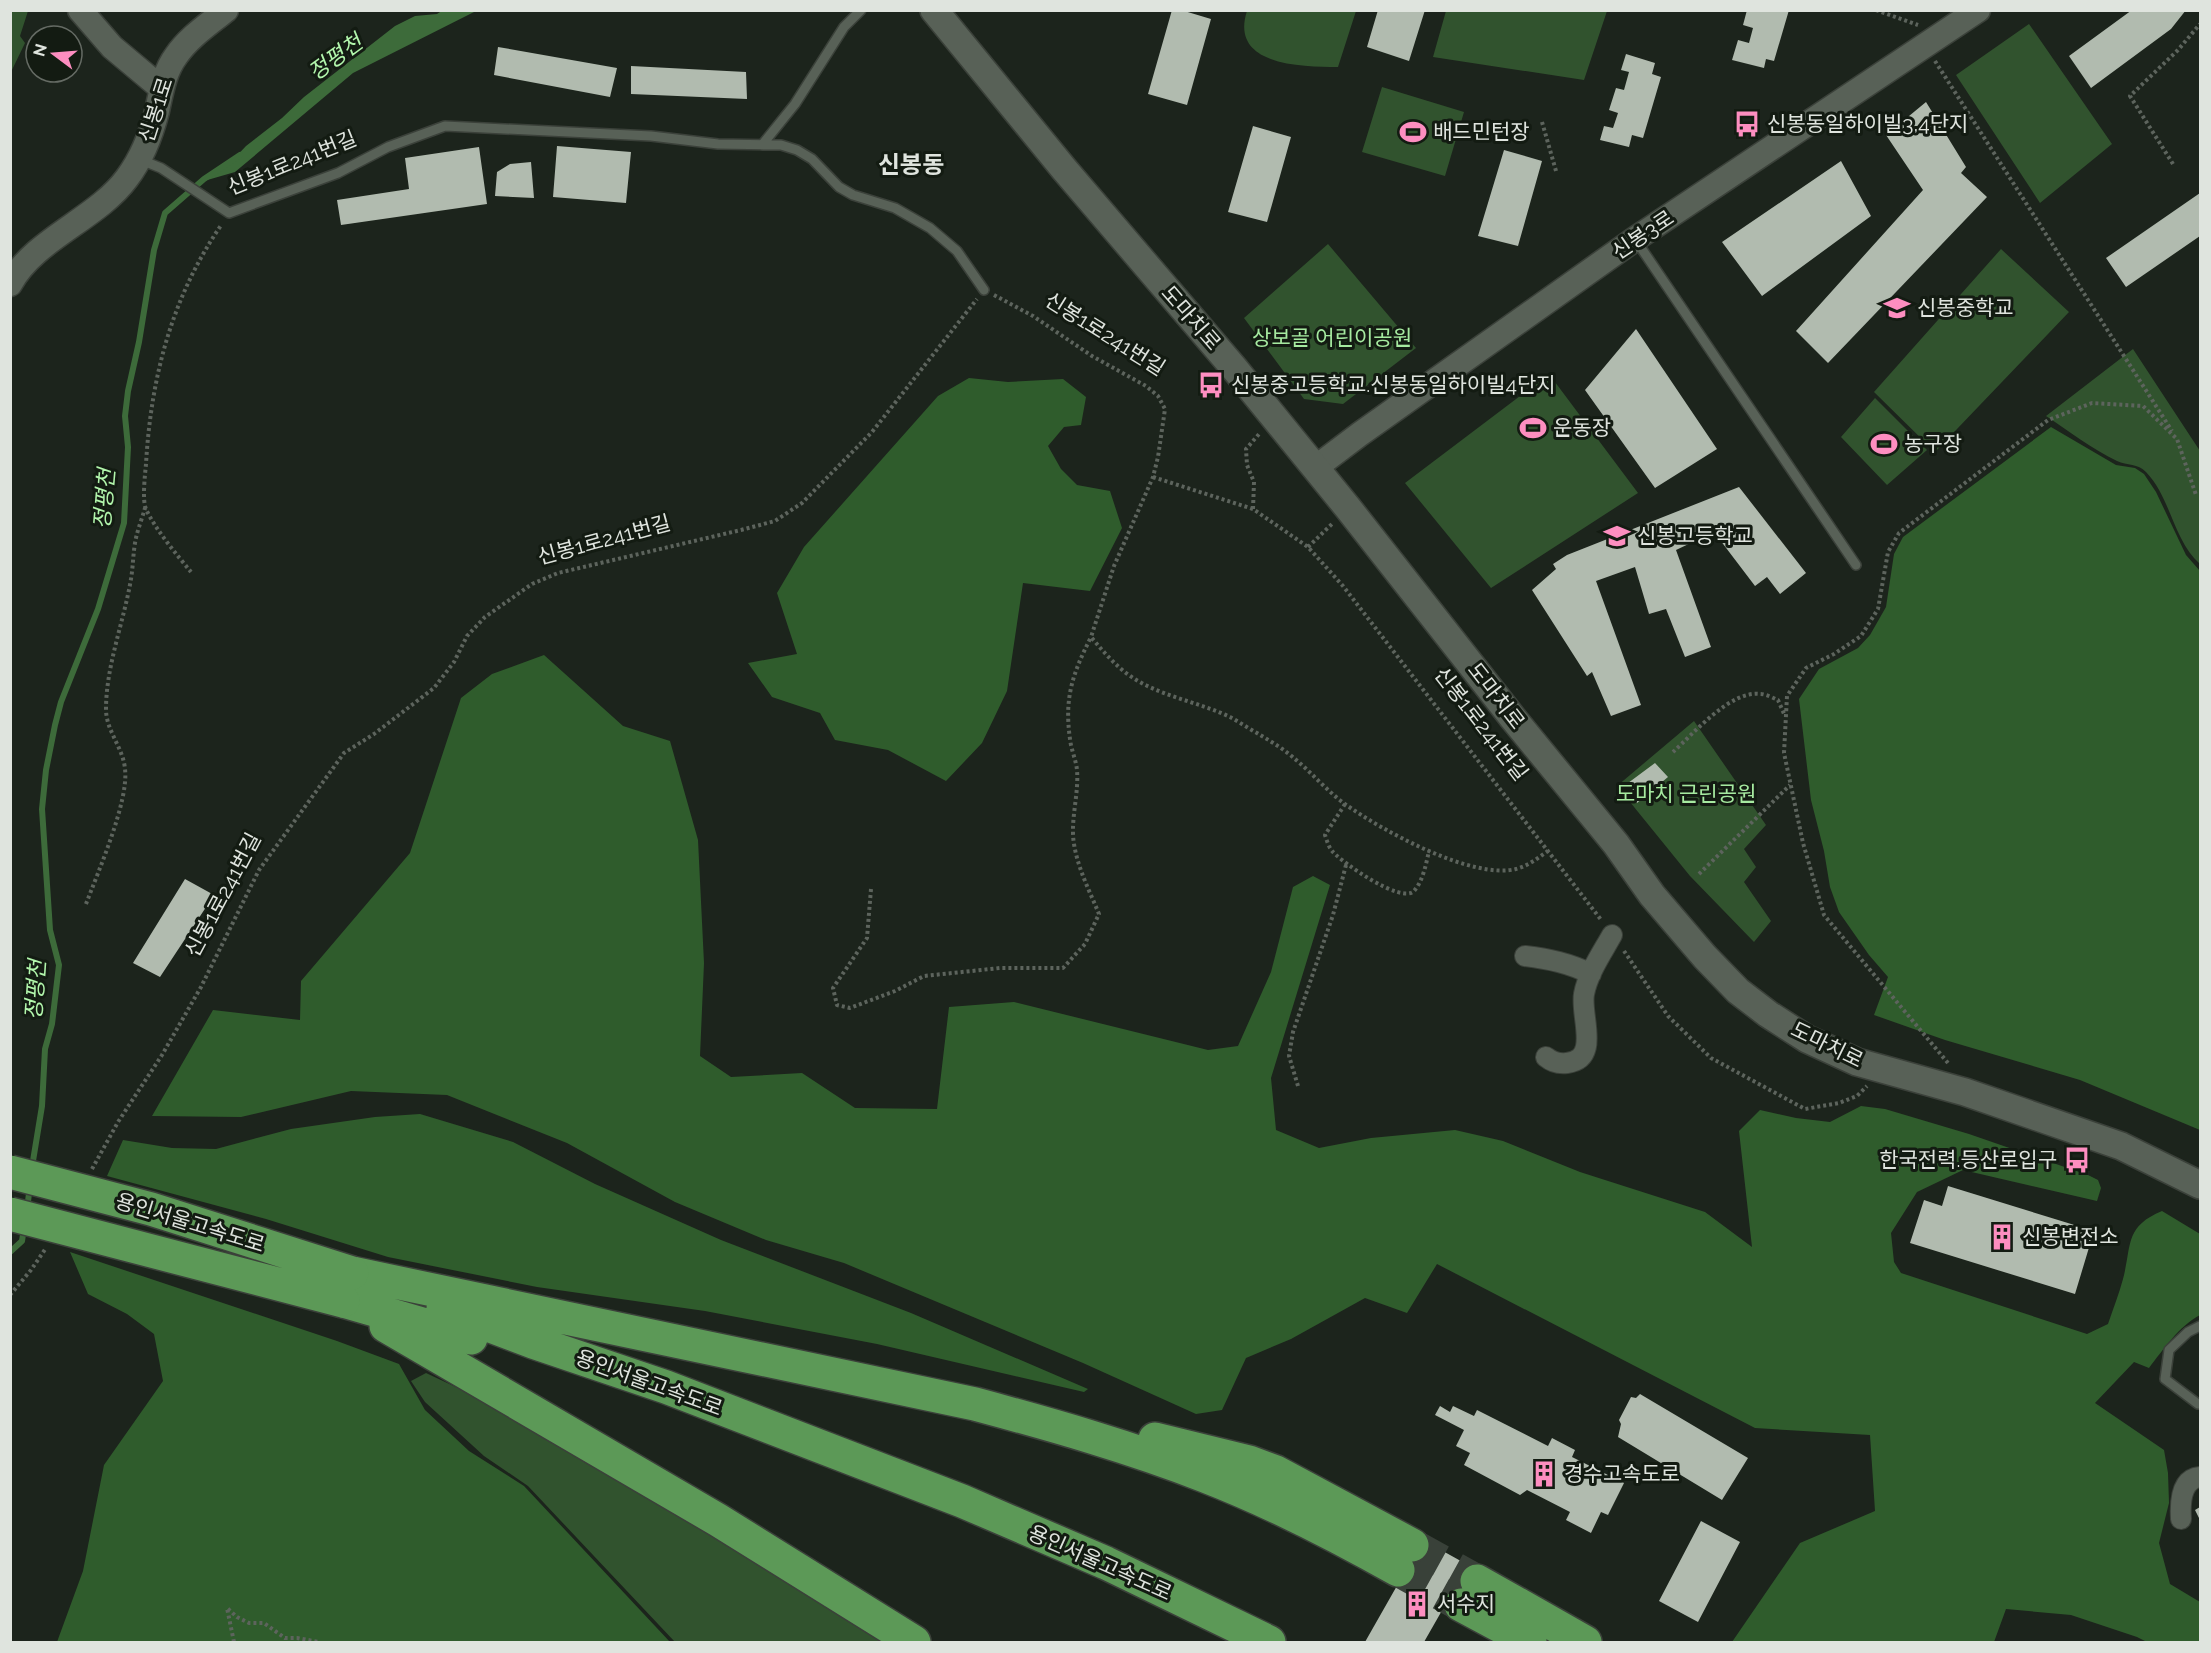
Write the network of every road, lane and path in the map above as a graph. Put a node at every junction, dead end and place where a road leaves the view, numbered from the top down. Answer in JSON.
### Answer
{"nodes":[{"id":1,"x":80,"y":10,"type":"edge"},
{"id":2,"x":226,"y":10,"type":"edge"},
{"id":3,"x":861,"y":10,"type":"edge"},
{"id":4,"x":934,"y":10,"type":"edge"},
{"id":5,"x":1876,"y":10,"type":"edge"},
{"id":6,"x":1978,"y":10,"type":"edge"},
{"id":7,"x":2200,"y":24,"type":"edge"},
{"id":8,"x":1933,"y":39,"type":"junction"},
{"id":9,"x":161,"y":88,"type":"junction"},
{"id":10,"x":1542,"y":122,"type":"dead end"},
{"id":11,"x":762,"y":145,"type":"junction"},
{"id":12,"x":150,"y":164,"type":"junction"},
{"id":13,"x":2173,"y":165,"type":"dead end"},
{"id":14,"x":1556,"y":171,"type":"dead end"},
{"id":15,"x":229,"y":213,"type":"junction"},
{"id":16,"x":1635,"y":240,"type":"junction"},
{"id":17,"x":12,"y":279,"type":"edge"},
{"id":18,"x":984,"y":290,"type":"junction"},
{"id":19,"x":1275,"y":417,"type":"junction"},
{"id":20,"x":2177,"y":439,"type":"junction"},
{"id":21,"x":1315,"y":468,"type":"junction"},
{"id":22,"x":1153,"y":477,"type":"junction"},
{"id":23,"x":2196,"y":495,"type":"dead end"},
{"id":24,"x":145,"y":508,"type":"junction"},
{"id":25,"x":1348,"y":508,"type":"junction"},
{"id":26,"x":1253,"y":509,"type":"junction"},
{"id":27,"x":1308,"y":547,"type":"junction"},
{"id":28,"x":1856,"y":565,"type":"dead end"},
{"id":29,"x":191,"y":572,"type":"dead end"},
{"id":30,"x":1091,"y":637,"type":"junction"},
{"id":31,"x":1786,"y":720,"type":"junction"},
{"id":32,"x":1673,"y":752,"type":"dead end"},
{"id":33,"x":1791,"y":784,"type":"junction"},
{"id":34,"x":1345,"y":804,"type":"junction"},
{"id":35,"x":1548,"y":851,"type":"junction"},
{"id":36,"x":1429,"y":852,"type":"junction"},
{"id":37,"x":1346,"y":865,"type":"junction"},
{"id":38,"x":1699,"y":874,"type":"dead end"},
{"id":39,"x":871,"y":889,"type":"dead end"},
{"id":40,"x":86,"y":904,"type":"dead end"},
{"id":41,"x":1612,"y":935,"type":"junction"},
{"id":42,"x":1525,"y":956,"type":"dead end"},
{"id":43,"x":1591,"y":974,"type":"junction"},
{"id":44,"x":1546,"y":1057,"type":"dead end"},
{"id":45,"x":1881,"y":1070,"type":"junction"},
{"id":46,"x":1298,"y":1086,"type":"dead end"},
{"id":47,"x":1965,"y":1092,"type":"junction"},
{"id":48,"x":118,"y":1122,"type":"dead end"},
{"id":49,"x":10,"y":1172,"type":"edge"},
{"id":50,"x":2200,"y":1185,"type":"edge"},
{"id":51,"x":10,"y":1214,"type":"edge"},
{"id":52,"x":347,"y":1287,"type":"junction"},
{"id":53,"x":2200,"y":1326,"type":"edge"},
{"id":54,"x":2198,"y":1404,"type":"dead end"},
{"id":55,"x":2200,"y":1477,"type":"edge"},
{"id":56,"x":2181,"y":1519,"type":"dead end"},
{"id":57,"x":1405,"y":1557,"type":"tunnel mouth"},
{"id":58,"x":234,"y":1642,"type":"edge"},
{"id":59,"x":319,"y":1642,"type":"edge"},
{"id":60,"x":914,"y":1642,"type":"edge"},
{"id":61,"x":1229,"y":1642,"type":"edge"},
{"id":62,"x":1269,"y":1642,"type":"edge"},
{"id":63,"x":1530,"y":1642,"type":"edge"},
{"id":64,"x":1585,"y":1642,"type":"edge"}],
"edges":[{"from":1,"to":9,"type":"street"},
{"from":2,"to":9,"type":"street","name":"신봉1로"},
{"from":3,"to":11,"type":"lane"},
{"from":4,"to":19,"type":"main road","name":"도마치로"},
{"from":5,"to":8,"type":"path"},
{"from":6,"to":8,"type":"street","name":"신봉3로"},
{"from":7,"to":13,"type":"path"},
{"from":8,"to":16,"type":"street","name":"신봉3로"},
{"from":8,"to":20,"type":"path"},
{"from":9,"to":12,"type":"street","name":"신봉1로"},
{"from":10,"to":14,"type":"path"},
{"from":11,"to":15,"type":"lane","name":"신봉1로241번길"},
{"from":11,"to":18,"type":"lane","name":"신봉1로241번길"},
{"from":12,"to":15,"type":"lane"},
{"from":12,"to":17,"type":"street","name":"신봉1로"},
{"from":15,"to":24,"type":"path","name":"신봉1로241번길"},
{"from":16,"to":21,"type":"street","name":"신봉3로"},
{"from":16,"to":28,"type":"lane"},
{"from":18,"to":22,"type":"path","name":"신봉1로241번길"},
{"from":18,"to":48,"type":"path","name":"신봉1로241번길"},
{"from":19,"to":21,"type":"main road","name":"도마치로"},
{"from":19,"to":26,"type":"path"},
{"from":20,"to":23,"type":"path"},
{"from":20,"to":31,"type":"path"},
{"from":21,"to":25,"type":"main road","name":"도마치로"},
{"from":22,"to":26,"type":"path","name":"신봉1로241번길"},
{"from":22,"to":30,"type":"path","name":"신봉1로241번길"},
{"from":24,"to":29,"type":"path"},
{"from":24,"to":40,"type":"path","name":"신봉1로241번길"},
{"from":25,"to":27,"type":"path"},
{"from":25,"to":45,"type":"main road","name":"도마치로"},
{"from":26,"to":27,"type":"path","name":"신봉1로241번길"},
{"from":27,"to":35,"type":"path","name":"신봉1로241번길"},
{"from":30,"to":34,"type":"path"},
{"from":30,"to":39,"type":"path","name":"신봉1로241번길"},
{"from":31,"to":32,"type":"path"},
{"from":31,"to":33,"type":"path"},
{"from":33,"to":38,"type":"path"},
{"from":33,"to":47,"type":"path"},
{"from":34,"to":36,"type":"path"},
{"from":34,"to":37,"type":"path"},
{"from":35,"to":36,"type":"path"},
{"from":35,"to":41,"type":"path","name":"신봉1로241번길"},
{"from":36,"to":37,"type":"path"},
{"from":37,"to":46,"type":"path"},
{"from":41,"to":43,"type":"street"},
{"from":41,"to":45,"type":"path","name":"신봉1로241번길"},
{"from":42,"to":43,"type":"street"},
{"from":43,"to":44,"type":"street"},
{"from":45,"to":47,"type":"main road","name":"도마치로"},
{"from":47,"to":50,"type":"main road","name":"도마치로"},
{"from":49,"to":52,"type":"highway","name":"용인서울고속도로","bridge":true},
{"from":51,"to":52,"type":"highway","name":"용인서울고속도로","bridge":true},
{"from":52,"to":57,"type":"highway"},
{"from":52,"to":60,"type":"highway"},
{"from":52,"to":61,"type":"highway","name":"용인서울고속도로"},
{"from":52,"to":62,"type":"highway","name":"용인서울고속도로"},
{"from":53,"to":54,"type":"lane"},
{"from":55,"to":56,"type":"street"},
{"from":58,"to":59,"type":"path"},
{"from":63,"to":64,"type":"highway"}]}
